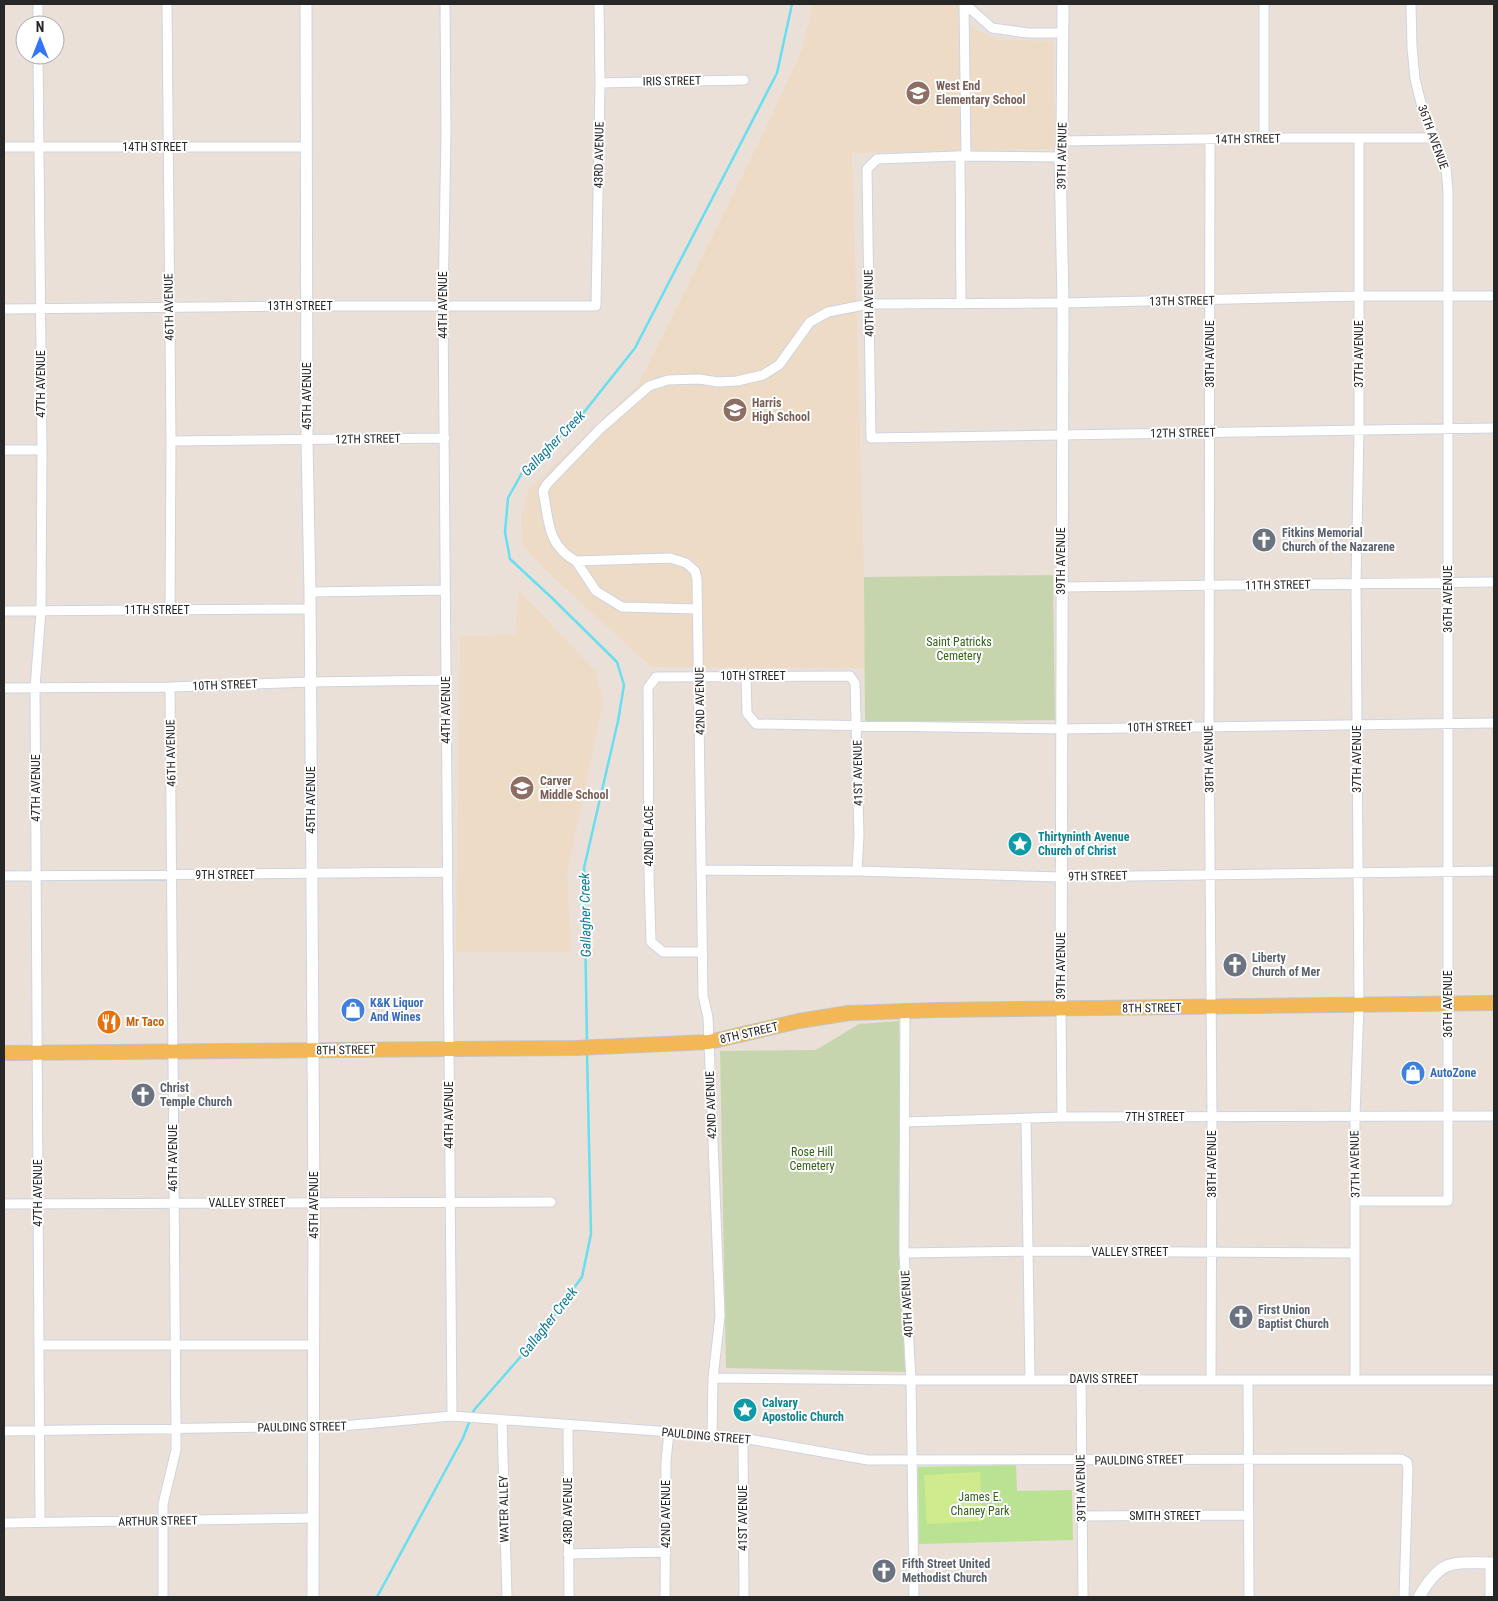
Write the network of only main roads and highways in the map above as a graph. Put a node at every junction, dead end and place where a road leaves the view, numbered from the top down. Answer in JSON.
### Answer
{"nodes":[{"id":1,"x":1494,"y":1002,"type":"edge"},
{"id":2,"x":4,"y":1053,"type":"edge"}],
"edges":[{"from":1,"to":2,"type":"main road","name":"8TH STREET"}]}
